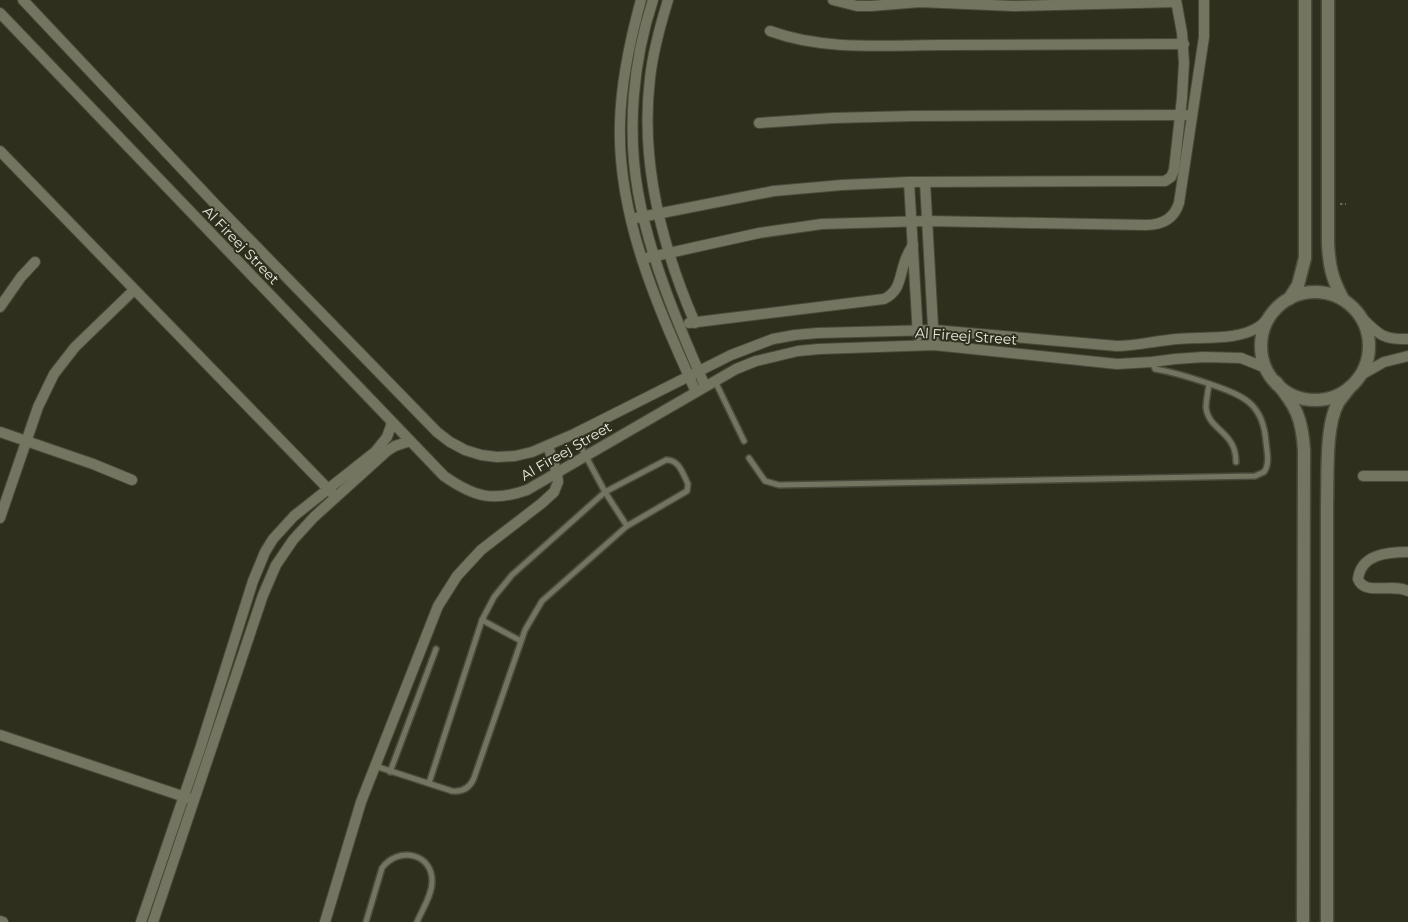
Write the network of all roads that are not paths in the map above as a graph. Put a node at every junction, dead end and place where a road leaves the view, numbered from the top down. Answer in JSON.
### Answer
{"nodes":[{"id":1,"x":23,"y":0,"type":"edge"},
{"id":2,"x":641,"y":0,"type":"edge"},
{"id":3,"x":653,"y":0,"type":"edge"},
{"id":4,"x":668,"y":0,"type":"edge"},
{"id":5,"x":833,"y":0,"type":"edge"},
{"id":6,"x":1204,"y":0,"type":"edge"},
{"id":7,"x":1304,"y":0,"type":"edge"},
{"id":8,"x":1328,"y":0,"type":"edge"},
{"id":9,"x":948,"y":1,"type":"edge"},
{"id":10,"x":1176,"y":1,"type":"edge"},
{"id":11,"x":0,"y":14,"type":"edge"},
{"id":12,"x":770,"y":31,"type":"dead end"},
{"id":13,"x":1184,"y":44,"type":"junction"},
{"id":14,"x":625,"y":74,"type":"junction"},
{"id":15,"x":636,"y":75,"type":"junction"},
{"id":16,"x":1180,"y":115,"type":"junction"},
{"id":17,"x":1192,"y":115,"type":"junction"},
{"id":18,"x":759,"y":123,"type":"dead end"},
{"id":19,"x":0,"y":151,"type":"edge"},
{"id":20,"x":909,"y":182,"type":"junction"},
{"id":21,"x":925,"y":182,"type":"junction"},
{"id":22,"x":658,"y":213,"type":"junction"},
{"id":23,"x":643,"y":216,"type":"junction"},
{"id":24,"x":631,"y":219,"type":"junction"},
{"id":25,"x":911,"y":221,"type":"junction"},
{"id":26,"x":927,"y":221,"type":"junction"},
{"id":27,"x":913,"y":245,"type":"junction"},
{"id":28,"x":669,"y":253,"type":"junction"},
{"id":29,"x":654,"y":256,"type":"junction"},
{"id":30,"x":642,"y":259,"type":"junction"},
{"id":31,"x":35,"y":262,"type":"dead end"},
{"id":32,"x":134,"y":290,"type":"junction"},
{"id":33,"x":1289,"y":299,"type":"junction"},
{"id":34,"x":1342,"y":299,"type":"junction"},
{"id":35,"x":0,"y":307,"type":"edge"},
{"id":36,"x":1274,"y":312,"type":"junction"},
{"id":37,"x":1361,"y":317,"type":"junction"},
{"id":38,"x":694,"y":323,"type":"junction"},
{"id":39,"x":680,"y":324,"type":"junction"},
{"id":40,"x":666,"y":326,"type":"junction"},
{"id":41,"x":918,"y":330,"type":"junction"},
{"id":42,"x":934,"y":330,"type":"junction"},
{"id":43,"x":1408,"y":340,"type":"edge"},
{"id":44,"x":1160,"y":342,"type":"junction"},
{"id":45,"x":918,"y":345,"type":"junction"},
{"id":46,"x":934,"y":345,"type":"junction"},
{"id":47,"x":1117,"y":346,"type":"junction"},
{"id":48,"x":1408,"y":356,"type":"edge"},
{"id":49,"x":1157,"y":362,"type":"junction"},
{"id":50,"x":1117,"y":364,"type":"junction"},
{"id":51,"x":1266,"y":368,"type":"junction"},
{"id":52,"x":694,"y":374,"type":"junction"},
{"id":53,"x":1361,"y":375,"type":"junction"},
{"id":54,"x":714,"y":381,"type":"junction"},
{"id":55,"x":1276,"y":382,"type":"junction"},
{"id":56,"x":1209,"y":384,"type":"junction"},
{"id":57,"x":1350,"y":387,"type":"junction"},
{"id":58,"x":700,"y":389,"type":"junction"},
{"id":59,"x":392,"y":423,"type":"junction"},
{"id":60,"x":0,"y":432,"type":"edge"},
{"id":61,"x":574,"y":434,"type":"junction"},
{"id":62,"x":27,"y":441,"type":"junction"},
{"id":63,"x":410,"y":441,"type":"junction"},
{"id":64,"x":744,"y":441,"type":"dead end"},
{"id":65,"x":548,"y":446,"type":"junction"},
{"id":66,"x":585,"y":456,"type":"junction"},
{"id":67,"x":749,"y":458,"type":"dead end"},
{"id":68,"x":1236,"y":462,"type":"dead end"},
{"id":69,"x":557,"y":473,"type":"junction"},
{"id":70,"x":1363,"y":476,"type":"dead end"},
{"id":71,"x":1408,"y":476,"type":"edge"},
{"id":72,"x":132,"y":480,"type":"dead end"},
{"id":73,"x":328,"y":488,"type":"junction"},
{"id":74,"x":605,"y":492,"type":"junction"},
{"id":75,"x":336,"y":497,"type":"junction"},
{"id":76,"x":0,"y":518,"type":"edge"},
{"id":77,"x":626,"y":526,"type":"junction"},
{"id":78,"x":1408,"y":552,"type":"edge"},
{"id":79,"x":250,"y":591,"type":"junction"},
{"id":80,"x":1408,"y":591,"type":"edge"},
{"id":81,"x":262,"y":595,"type":"junction"},
{"id":82,"x":482,"y":620,"type":"junction"},
{"id":83,"x":521,"y":641,"type":"junction"},
{"id":84,"x":436,"y":650,"type":"dead end"},
{"id":85,"x":0,"y":735,"type":"edge"},
{"id":86,"x":375,"y":766,"type":"junction"},
{"id":87,"x":390,"y":772,"type":"junction"},
{"id":88,"x":429,"y":783,"type":"junction"},
{"id":89,"x":183,"y":796,"type":"junction"},
{"id":90,"x":194,"y":800,"type":"junction"},
{"id":91,"x":164,"y":855,"type":"junction"},
{"id":92,"x":174,"y":858,"type":"junction"},
{"id":93,"x":141,"y":922,"type":"edge"},
{"id":94,"x":153,"y":922,"type":"edge"},
{"id":95,"x":325,"y":922,"type":"edge"},
{"id":96,"x":366,"y":922,"type":"edge"},
{"id":97,"x":417,"y":922,"type":"edge"},
{"id":98,"x":1303,"y":922,"type":"edge"},
{"id":99,"x":1327,"y":922,"type":"edge"}],
"edges":[{"from":1,"to":65,"type":"street","name":"Al Fireej Street"},
{"from":2,"to":14,"type":"street"},
{"from":3,"to":15,"type":"street"},
{"from":4,"to":22,"type":"street"},
{"from":5,"to":9,"type":"street"},
{"from":6,"to":17,"type":"street"},
{"from":7,"to":33,"type":"street"},
{"from":8,"to":34,"type":"street"},
{"from":9,"to":10,"type":"street"},
{"from":10,"to":13,"type":"street"},
{"from":11,"to":59,"type":"street","name":"Al Fireej Street"},
{"from":12,"to":13,"type":"street"},
{"from":13,"to":16,"type":"street"},
{"from":14,"to":15,"type":"street"},
{"from":14,"to":24,"type":"street"},
{"from":15,"to":23,"type":"street"},
{"from":16,"to":17,"type":"street"},
{"from":16,"to":18,"type":"street"},
{"from":16,"to":21,"type":"street"},
{"from":17,"to":26,"type":"street"},
{"from":19,"to":32,"type":"street"},
{"from":20,"to":21,"type":"street"},
{"from":20,"to":22,"type":"street"},
{"from":20,"to":25,"type":"street"},
{"from":21,"to":26,"type":"street"},
{"from":22,"to":23,"type":"street"},
{"from":22,"to":28,"type":"street"},
{"from":23,"to":24,"type":"street"},
{"from":23,"to":29,"type":"street"},
{"from":24,"to":30,"type":"street"},
{"from":25,"to":26,"type":"street"},
{"from":25,"to":27,"type":"street"},
{"from":25,"to":28,"type":"street"},
{"from":26,"to":42,"type":"street"},
{"from":27,"to":38,"type":"street"},
{"from":27,"to":41,"type":"street"},
{"from":28,"to":29,"type":"street"},
{"from":28,"to":38,"type":"street"},
{"from":29,"to":30,"type":"street"},
{"from":29,"to":39,"type":"street"},
{"from":30,"to":40,"type":"street"},
{"from":31,"to":35,"type":"street"},
{"from":32,"to":62,"type":"street"},
{"from":32,"to":73,"type":"street"},
{"from":33,"to":34,"type":"street"},
{"from":33,"to":36,"type":"street"},
{"from":34,"to":37,"type":"street"},
{"from":36,"to":44,"type":"street","name":"Al Fireej Street"},
{"from":36,"to":51,"type":"street"},
{"from":37,"to":43,"type":"street"},
{"from":37,"to":53,"type":"street"},
{"from":38,"to":39,"type":"street"},
{"from":39,"to":40,"type":"street"},
{"from":39,"to":52,"type":"street"},
{"from":40,"to":52,"type":"street"},
{"from":41,"to":42,"type":"street","name":"Al Fireej Street"},
{"from":41,"to":45,"type":"street"},
{"from":41,"to":52,"type":"street","name":"Al Fireej Street"},
{"from":42,"to":46,"type":"street"},
{"from":42,"to":47,"type":"street","name":"Al Fireej Street"},
{"from":44,"to":47,"type":"street","name":"Al Fireej Street"},
{"from":44,"to":49,"type":"street"},
{"from":45,"to":46,"type":"street","name":"Al Fireej Street"},
{"from":45,"to":54,"type":"street","name":"Al Fireej Street"},
{"from":46,"to":50,"type":"street","name":"Al Fireej Street"},
{"from":47,"to":50,"type":"street"},
{"from":48,"to":53,"type":"street"},
{"from":49,"to":50,"type":"street","name":"Al Fireej Street"},
{"from":49,"to":51,"type":"street","name":"Al Fireej Street"},
{"from":49,"to":56,"type":"lane"},
{"from":51,"to":55,"type":"street"},
{"from":52,"to":58,"type":"street"},
{"from":52,"to":61,"type":"street","name":"Al Fireej Street"},
{"from":53,"to":57,"type":"street"},
{"from":54,"to":58,"type":"street","name":"Al Fireej Street"},
{"from":54,"to":64,"type":"lane"},
{"from":55,"to":57,"type":"street"},
{"from":55,"to":98,"type":"street"},
{"from":56,"to":67,"type":"lane"},
{"from":56,"to":68,"type":"lane"},
{"from":57,"to":99,"type":"street"},
{"from":58,"to":66,"type":"street","name":"Al Fireej Street"},
{"from":59,"to":63,"type":"street","name":"Al Fireej Street"},
{"from":59,"to":73,"type":"street"},
{"from":60,"to":62,"type":"street"},
{"from":61,"to":65,"type":"street","name":"Al Fireej Street"},
{"from":61,"to":66,"type":"lane"},
{"from":62,"to":72,"type":"street"},
{"from":62,"to":76,"type":"street"},
{"from":63,"to":69,"type":"street","name":"Al Fireej Street"},
{"from":63,"to":75,"type":"street"},
{"from":65,"to":69,"type":"street"},
{"from":66,"to":69,"type":"street","name":"Al Fireej Street"},
{"from":66,"to":74,"type":"lane"},
{"from":69,"to":86,"type":"street"},
{"from":70,"to":71,"type":"street"},
{"from":73,"to":75,"type":"street"},
{"from":73,"to":79,"type":"street"},
{"from":74,"to":77,"type":"lane"},
{"from":74,"to":77,"type":"lane"},
{"from":74,"to":82,"type":"lane"},
{"from":75,"to":81,"type":"street"},
{"from":77,"to":83,"type":"lane"},
{"from":78,"to":80,"type":"street"},
{"from":79,"to":81,"type":"street"},
{"from":79,"to":89,"type":"street"},
{"from":81,"to":90,"type":"street"},
{"from":82,"to":83,"type":"lane"},
{"from":82,"to":88,"type":"lane"},
{"from":83,"to":88,"type":"lane"},
{"from":84,"to":87,"type":"lane"},
{"from":85,"to":89,"type":"street"},
{"from":86,"to":87,"type":"lane"},
{"from":86,"to":95,"type":"street"},
{"from":87,"to":88,"type":"lane"},
{"from":89,"to":90,"type":"street"},
{"from":89,"to":91,"type":"street"},
{"from":90,"to":92,"type":"street"},
{"from":91,"to":92,"type":"street"},
{"from":91,"to":93,"type":"street"},
{"from":92,"to":94,"type":"street"},
{"from":96,"to":97,"type":"lane"}]}
